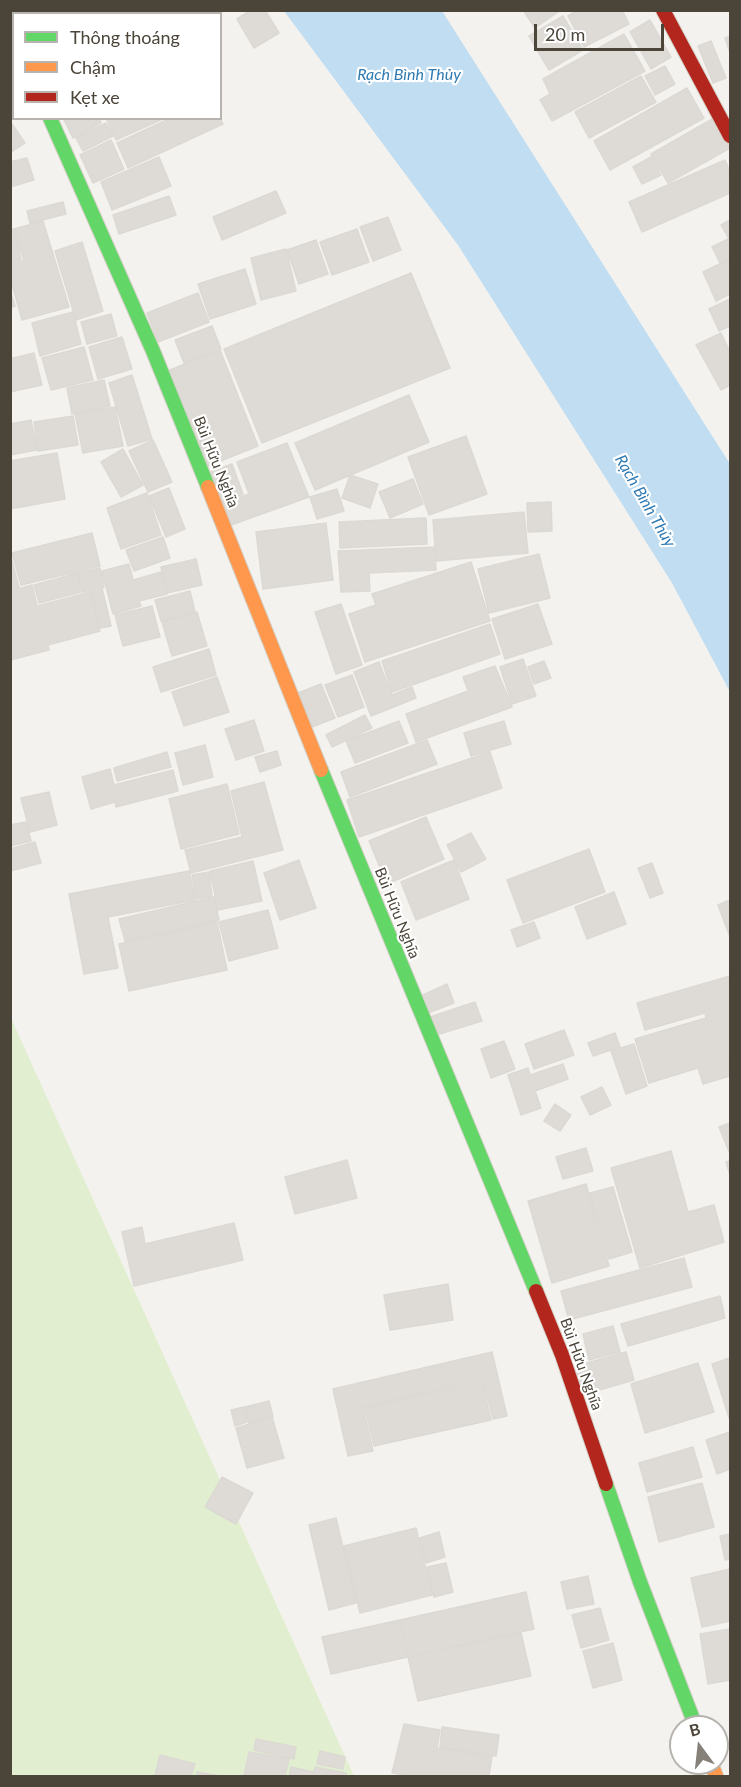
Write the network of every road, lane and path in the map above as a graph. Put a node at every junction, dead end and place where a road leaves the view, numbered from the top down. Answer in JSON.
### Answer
{"nodes":[{"id":1,"x":663,"y":10,"type":"edge"},
{"id":2,"x":51,"y":120,"type":"edge"},
{"id":3,"x":730,"y":136,"type":"edge"},
{"id":4,"x":691,"y":1715,"type":"edge"}],
"edges":[{"from":1,"to":3,"type":"main road"},
{"from":2,"to":4,"type":"main road","name":"Bùi Hữu Nghĩa"}]}
